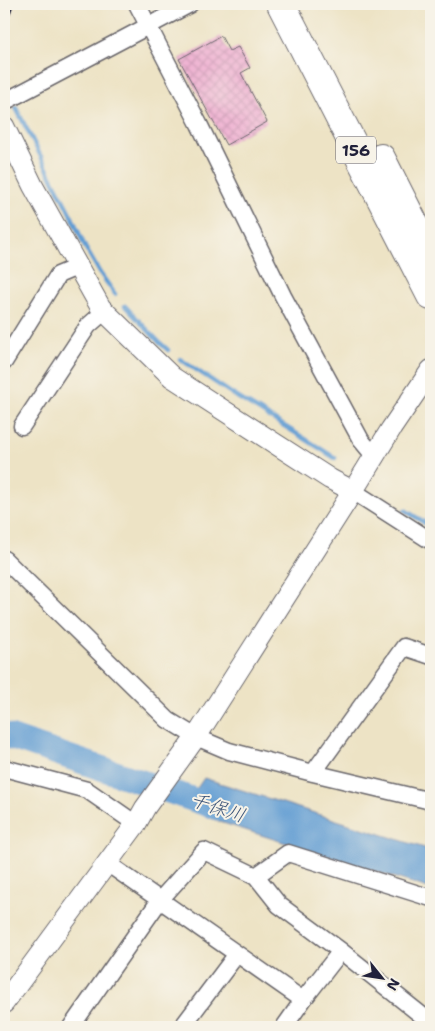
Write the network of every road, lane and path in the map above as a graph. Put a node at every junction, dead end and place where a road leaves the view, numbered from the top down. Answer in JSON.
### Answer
{"nodes":[{"id":1,"x":137,"y":4,"type":"edge"},
{"id":2,"x":189,"y":4,"type":"edge"},
{"id":3,"x":281,"y":4,"type":"edge"},
{"id":4,"x":300,"y":4,"type":"edge"},
{"id":5,"x":148,"y":25,"type":"junction"},
{"id":6,"x":4,"y":102,"type":"edge"},
{"id":7,"x":4,"y":126,"type":"edge"},
{"id":8,"x":431,"y":258,"type":"edge"},
{"id":9,"x":77,"y":267,"type":"junction"},
{"id":10,"x":431,"y":296,"type":"edge"},
{"id":11,"x":104,"y":312,"type":"junction"},
{"id":12,"x":10,"y":339,"type":"edge"},
{"id":13,"x":4,"y":362,"type":"edge"},
{"id":14,"x":431,"y":370,"type":"edge"},
{"id":15,"x":22,"y":426,"type":"dead end"},
{"id":16,"x":375,"y":457,"type":"junction"},
{"id":17,"x":353,"y":491,"type":"junction"},
{"id":18,"x":431,"y":541,"type":"edge"},
{"id":19,"x":4,"y":559,"type":"edge"},
{"id":20,"x":431,"y":656,"type":"edge"},
{"id":21,"x":196,"y":737,"type":"junction"},
{"id":22,"x":4,"y":768,"type":"edge"},
{"id":23,"x":313,"y":773,"type":"junction"},
{"id":24,"x":431,"y":801,"type":"edge"},
{"id":25,"x":141,"y":816,"type":"junction"},
{"id":26,"x":107,"y":863,"type":"junction"},
{"id":27,"x":256,"y":876,"type":"junction"},
{"id":28,"x":431,"y":898,"type":"edge"},
{"id":29,"x":160,"y":900,"type":"junction"},
{"id":30,"x":341,"y":952,"type":"junction"},
{"id":31,"x":237,"y":954,"type":"junction"},
{"id":32,"x":7,"y":991,"type":"edge"},
{"id":33,"x":303,"y":1000,"type":"junction"},
{"id":34,"x":71,"y":1027,"type":"edge"},
{"id":35,"x":182,"y":1027,"type":"edge"},
{"id":36,"x":284,"y":1027,"type":"edge"},
{"id":37,"x":427,"y":1027,"type":"edge"}],
"edges":[{"from":1,"to":5,"type":"street"},
{"from":2,"to":5,"type":"street"},
{"from":3,"to":10,"type":"highway","number":"156"},
{"from":4,"to":8,"type":"highway","number":"156"},
{"from":5,"to":6,"type":"street"},
{"from":5,"to":16,"type":"street"},
{"from":7,"to":9,"type":"street"},
{"from":9,"to":11,"type":"street"},
{"from":9,"to":12,"type":"street"},
{"from":11,"to":15,"type":"street"},
{"from":11,"to":17,"type":"street"},
{"from":12,"to":13,"type":"street"},
{"from":14,"to":16,"type":"street"},
{"from":16,"to":17,"type":"street"},
{"from":17,"to":18,"type":"street"},
{"from":17,"to":21,"type":"street"},
{"from":19,"to":21,"type":"street"},
{"from":20,"to":23,"type":"street"},
{"from":21,"to":23,"type":"street"},
{"from":21,"to":25,"type":"street"},
{"from":22,"to":25,"type":"street"},
{"from":23,"to":24,"type":"street"},
{"from":25,"to":26,"type":"street"},
{"from":26,"to":29,"type":"street"},
{"from":26,"to":32,"type":"street"},
{"from":27,"to":28,"type":"street"},
{"from":27,"to":29,"type":"street"},
{"from":27,"to":30,"type":"street"},
{"from":29,"to":31,"type":"street"},
{"from":29,"to":34,"type":"street"},
{"from":30,"to":33,"type":"street"},
{"from":30,"to":37,"type":"street"},
{"from":31,"to":33,"type":"street"},
{"from":31,"to":35,"type":"street"},
{"from":33,"to":36,"type":"street"}]}
